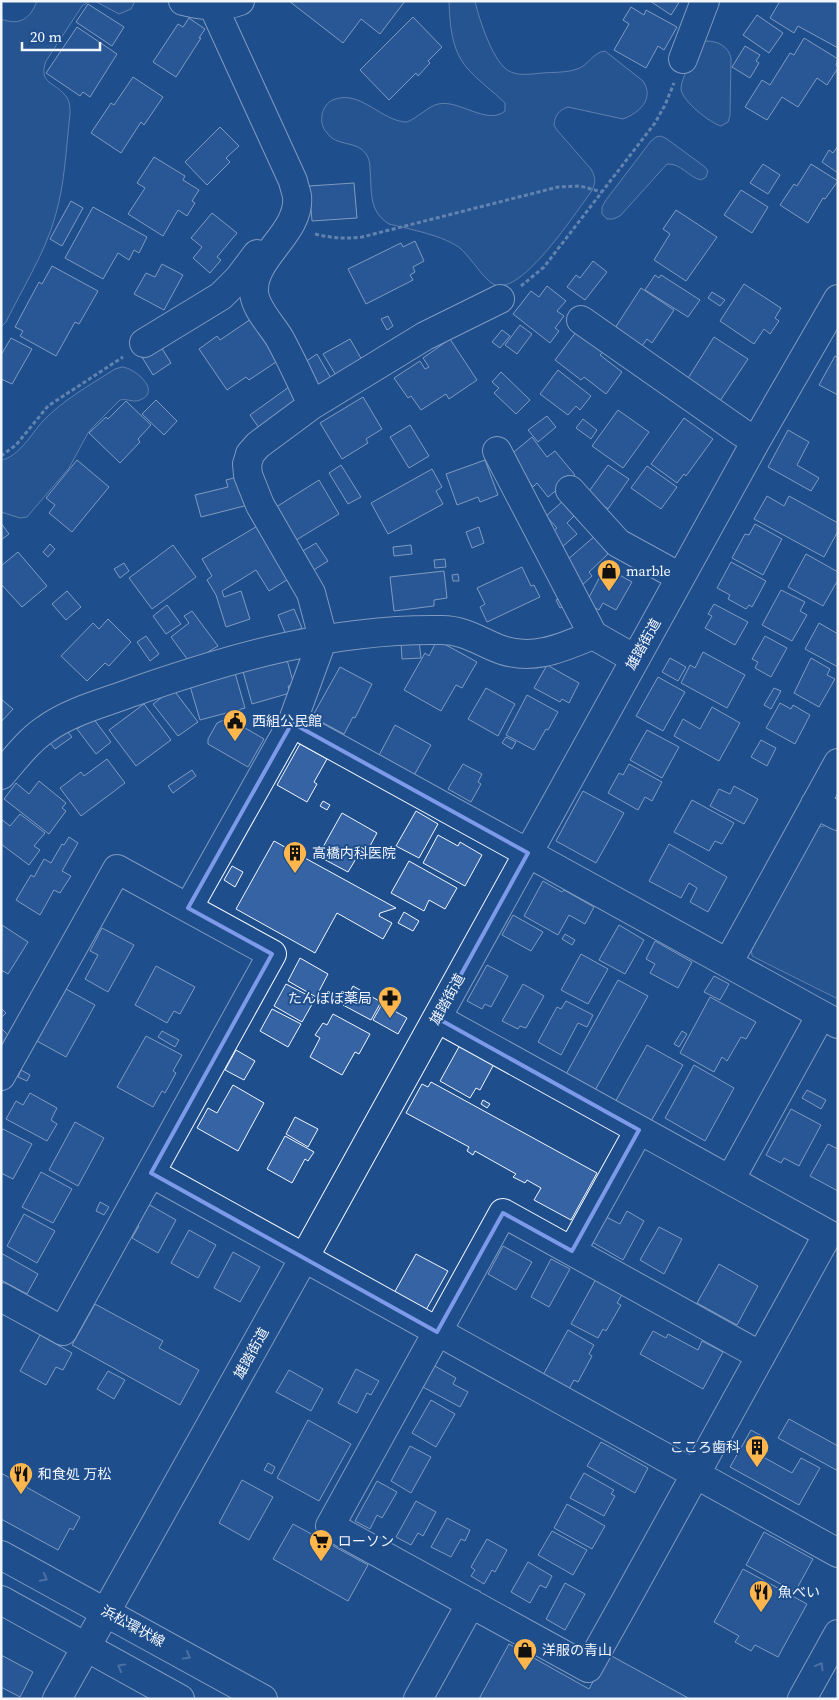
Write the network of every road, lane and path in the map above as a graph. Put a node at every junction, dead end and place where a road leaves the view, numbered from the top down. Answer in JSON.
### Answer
{"nodes":[{"id":1,"x":183,"y":1,"type":"edge"},
{"id":2,"x":240,"y":1,"type":"edge"},
{"id":3,"x":705,"y":1,"type":"edge"},
{"id":4,"x":214,"y":6,"type":"junction"},
{"id":5,"x":683,"y":59,"type":"joint"},
{"id":6,"x":602,"y":192,"type":"junction"},
{"id":7,"x":284,"y":232,"type":"junction"},
{"id":8,"x":500,"y":299,"type":"joint"},
{"id":9,"x":838,"y":299,"type":"edge"},
{"id":10,"x":581,"y":320,"type":"dead end"},
{"id":11,"x":144,"y":343,"type":"joint"},
{"id":12,"x":312,"y":405,"type":"junction"},
{"id":13,"x":756,"y":440,"type":"junction"},
{"id":14,"x":497,"y":451,"type":"dead end"},
{"id":15,"x":1,"y":456,"type":"edge"},
{"id":16,"x":570,"y":490,"type":"dead end"},
{"id":17,"x":680,"y":577,"type":"junction"},
{"id":18,"x":593,"y":635,"type":"junction"},
{"id":19,"x":323,"y":638,"type":"junction"},
{"id":20,"x":635,"y":659,"type":"junction"},
{"id":21,"x":292,"y":723,"type":"junction"},
{"id":22,"x":838,"y":763,"type":"edge"},
{"id":23,"x":1,"y":775,"type":"edge"},
{"id":24,"x":827,"y":810,"type":"edge"},
{"id":25,"x":528,"y":853,"type":"junction"},
{"id":26,"x":188,"y":908,"type":"junction"},
{"id":27,"x":728,"y":964,"type":"junction"},
{"id":28,"x":437,"y":1018,"type":"junction"},
{"id":29,"x":829,"y":1020,"type":"edge"},
{"id":30,"x":1,"y":1076,"type":"edge"},
{"id":31,"x":639,"y":1130,"type":"junction"},
{"id":32,"x":151,"y":1173,"type":"junction"},
{"id":33,"x":730,"y":1180,"type":"junction"},
{"id":34,"x":572,"y":1251,"type":"junction"},
{"id":35,"x":304,"y":1258,"type":"junction"},
{"id":36,"x":1,"y":1297,"type":"edge"},
{"id":37,"x":437,"y":1332,"type":"junction"},
{"id":38,"x":761,"y":1356,"type":"junction"},
{"id":39,"x":695,"y":1474,"type":"junction"},
{"id":40,"x":838,"y":1553,"type":"edge"},
{"id":41,"x":1,"y":1555,"type":"edge"},
{"id":42,"x":1,"y":1600,"type":"edge"},
{"id":43,"x":471,"y":1603,"type":"junction"},
{"id":44,"x":106,"y":1612,"type":"junction"},
{"id":45,"x":838,"y":1634,"type":"edge"},
{"id":46,"x":86,"y":1648,"type":"junction"},
{"id":47,"x":57,"y":1699,"type":"edge"},
{"id":48,"x":180,"y":1699,"type":"edge"},
{"id":49,"x":263,"y":1699,"type":"edge"},
{"id":50,"x":418,"y":1699,"type":"edge"},
{"id":51,"x":802,"y":1699,"type":"edge"}],
"edges":[{"from":1,"to":4,"type":"street"},
{"from":2,"to":4,"type":"street"},
{"from":3,"to":5,"type":"street"},
{"from":4,"to":7,"type":"street"},
{"from":5,"to":6,"type":"path"},
{"from":6,"to":7,"type":"path"},
{"from":6,"to":8,"type":"path"},
{"from":7,"to":11,"type":"street"},
{"from":7,"to":12,"type":"street"},
{"from":8,"to":12,"type":"street"},
{"from":9,"to":13,"type":"street","name":"雄踏街道"},
{"from":10,"to":13,"type":"street"},
{"from":11,"to":15,"type":"path"},
{"from":12,"to":19,"type":"street"},
{"from":13,"to":17,"type":"street","name":"雄踏街道"},
{"from":14,"to":18,"type":"street"},
{"from":16,"to":17,"type":"street"},
{"from":17,"to":20,"type":"street","name":"雄踏街道"},
{"from":18,"to":19,"type":"street"},
{"from":18,"to":20,"type":"street"},
{"from":19,"to":21,"type":"street"},
{"from":19,"to":23,"type":"street"},
{"from":20,"to":25,"type":"street","name":"雄踏街道"},
{"from":21,"to":25,"type":"street"},
{"from":21,"to":26,"type":"street"},
{"from":22,"to":24,"type":"street"},
{"from":24,"to":27,"type":"street"},
{"from":25,"to":27,"type":"street"},
{"from":25,"to":28,"type":"street","name":"雄踏街道"},
{"from":26,"to":30,"type":"street"},
{"from":26,"to":32,"type":"street"},
{"from":27,"to":29,"type":"street"},
{"from":28,"to":31,"type":"street"},
{"from":28,"to":35,"type":"street","name":"雄踏街道"},
{"from":29,"to":33,"type":"street"},
{"from":31,"to":33,"type":"street"},
{"from":31,"to":34,"type":"street"},
{"from":32,"to":35,"type":"street"},
{"from":32,"to":36,"type":"street"},
{"from":33,"to":38,"type":"street"},
{"from":34,"to":37,"type":"street"},
{"from":34,"to":38,"type":"street"},
{"from":35,"to":37,"type":"street"},
{"from":35,"to":44,"type":"street","name":"雄踏街道"},
{"from":37,"to":39,"type":"street"},
{"from":37,"to":43,"type":"street"},
{"from":38,"to":39,"type":"street"},
{"from":39,"to":40,"type":"street"},
{"from":39,"to":43,"type":"street"},
{"from":41,"to":44,"type":"street","name":"浜松環状線","one_way":true},
{"from":42,"to":46,"type":"street"},
{"from":43,"to":50,"type":"street"},
{"from":44,"to":46,"type":"street","name":"雄踏街道"},
{"from":44,"to":49,"type":"street","name":"浜松環状線","one_way":true},
{"from":51,"to":45,"type":"street","one_way":true},
{"from":46,"to":47,"type":"street","name":"雄踏街道"},
{"from":48,"to":46,"type":"street","one_way":true}]}
